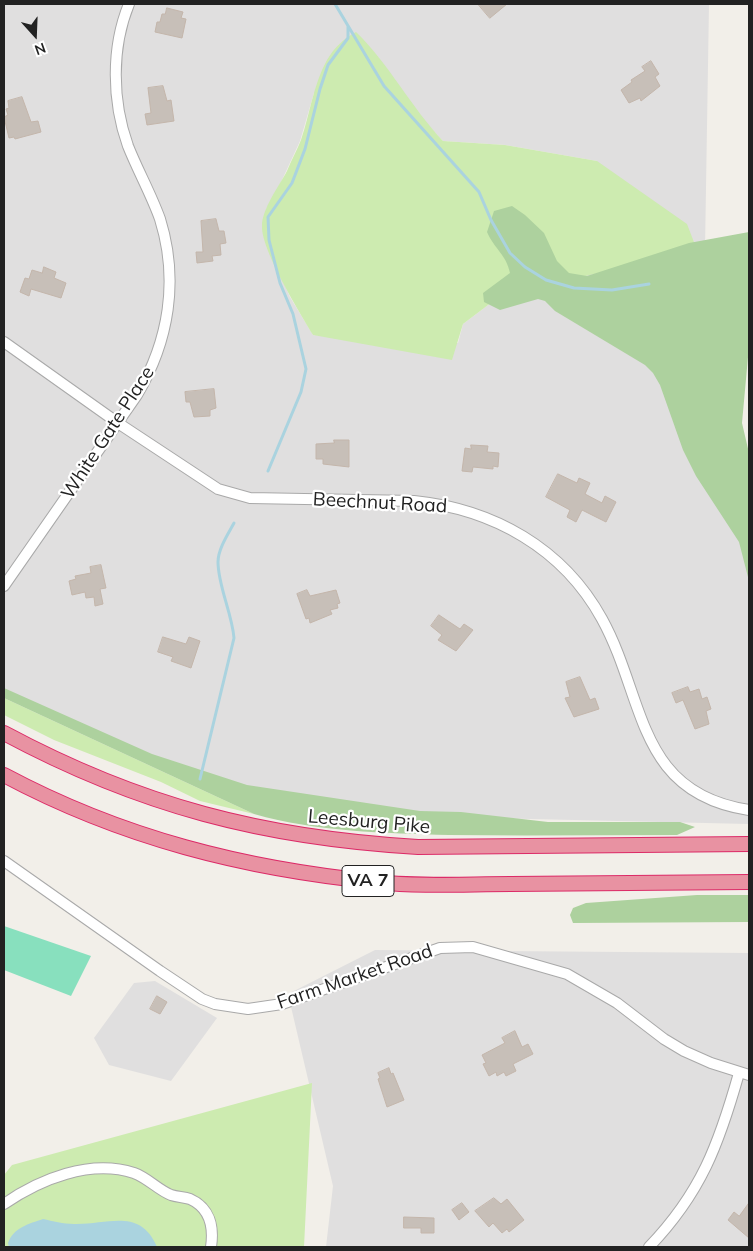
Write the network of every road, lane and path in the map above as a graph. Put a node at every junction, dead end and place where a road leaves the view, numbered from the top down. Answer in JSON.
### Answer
{"nodes":[{"id":1,"x":129,"y":4,"type":"edge"},
{"id":2,"x":4,"y":342,"type":"edge"},
{"id":3,"x":118,"y":423,"type":"junction"},
{"id":4,"x":4,"y":586,"type":"edge"},
{"id":5,"x":4,"y":733,"type":"edge"},
{"id":6,"x":4,"y":775,"type":"edge"},
{"id":7,"x":749,"y":810,"type":"edge"},
{"id":8,"x":749,"y":844,"type":"edge"},
{"id":9,"x":4,"y":861,"type":"edge"},
{"id":10,"x":749,"y":882,"type":"edge"},
{"id":11,"x":739,"y":1073,"type":"junction"},
{"id":12,"x":749,"y":1075,"type":"edge"},
{"id":13,"x":4,"y":1204,"type":"edge"},
{"id":14,"x":211,"y":1247,"type":"edge"},
{"id":15,"x":649,"y":1247,"type":"edge"}],
"edges":[{"from":1,"to":3,"type":"street","name":"White Gate Place"},
{"from":2,"to":3,"type":"street","name":"Beechnut Road"},
{"from":3,"to":4,"type":"street","name":"White Gate Place"},
{"from":3,"to":7,"type":"street","name":"Beechnut Road"},
{"from":5,"to":8,"type":"highway","name":"Leesburg Pike","number":"VA 7"},
{"from":6,"to":10,"type":"highway","number":"VA 7"},
{"from":9,"to":11,"type":"street","name":"Farm Market Road"},
{"from":11,"to":12,"type":"street","name":"Farm Market Road"},
{"from":11,"to":15,"type":"street"},
{"from":13,"to":14,"type":"street"}]}
